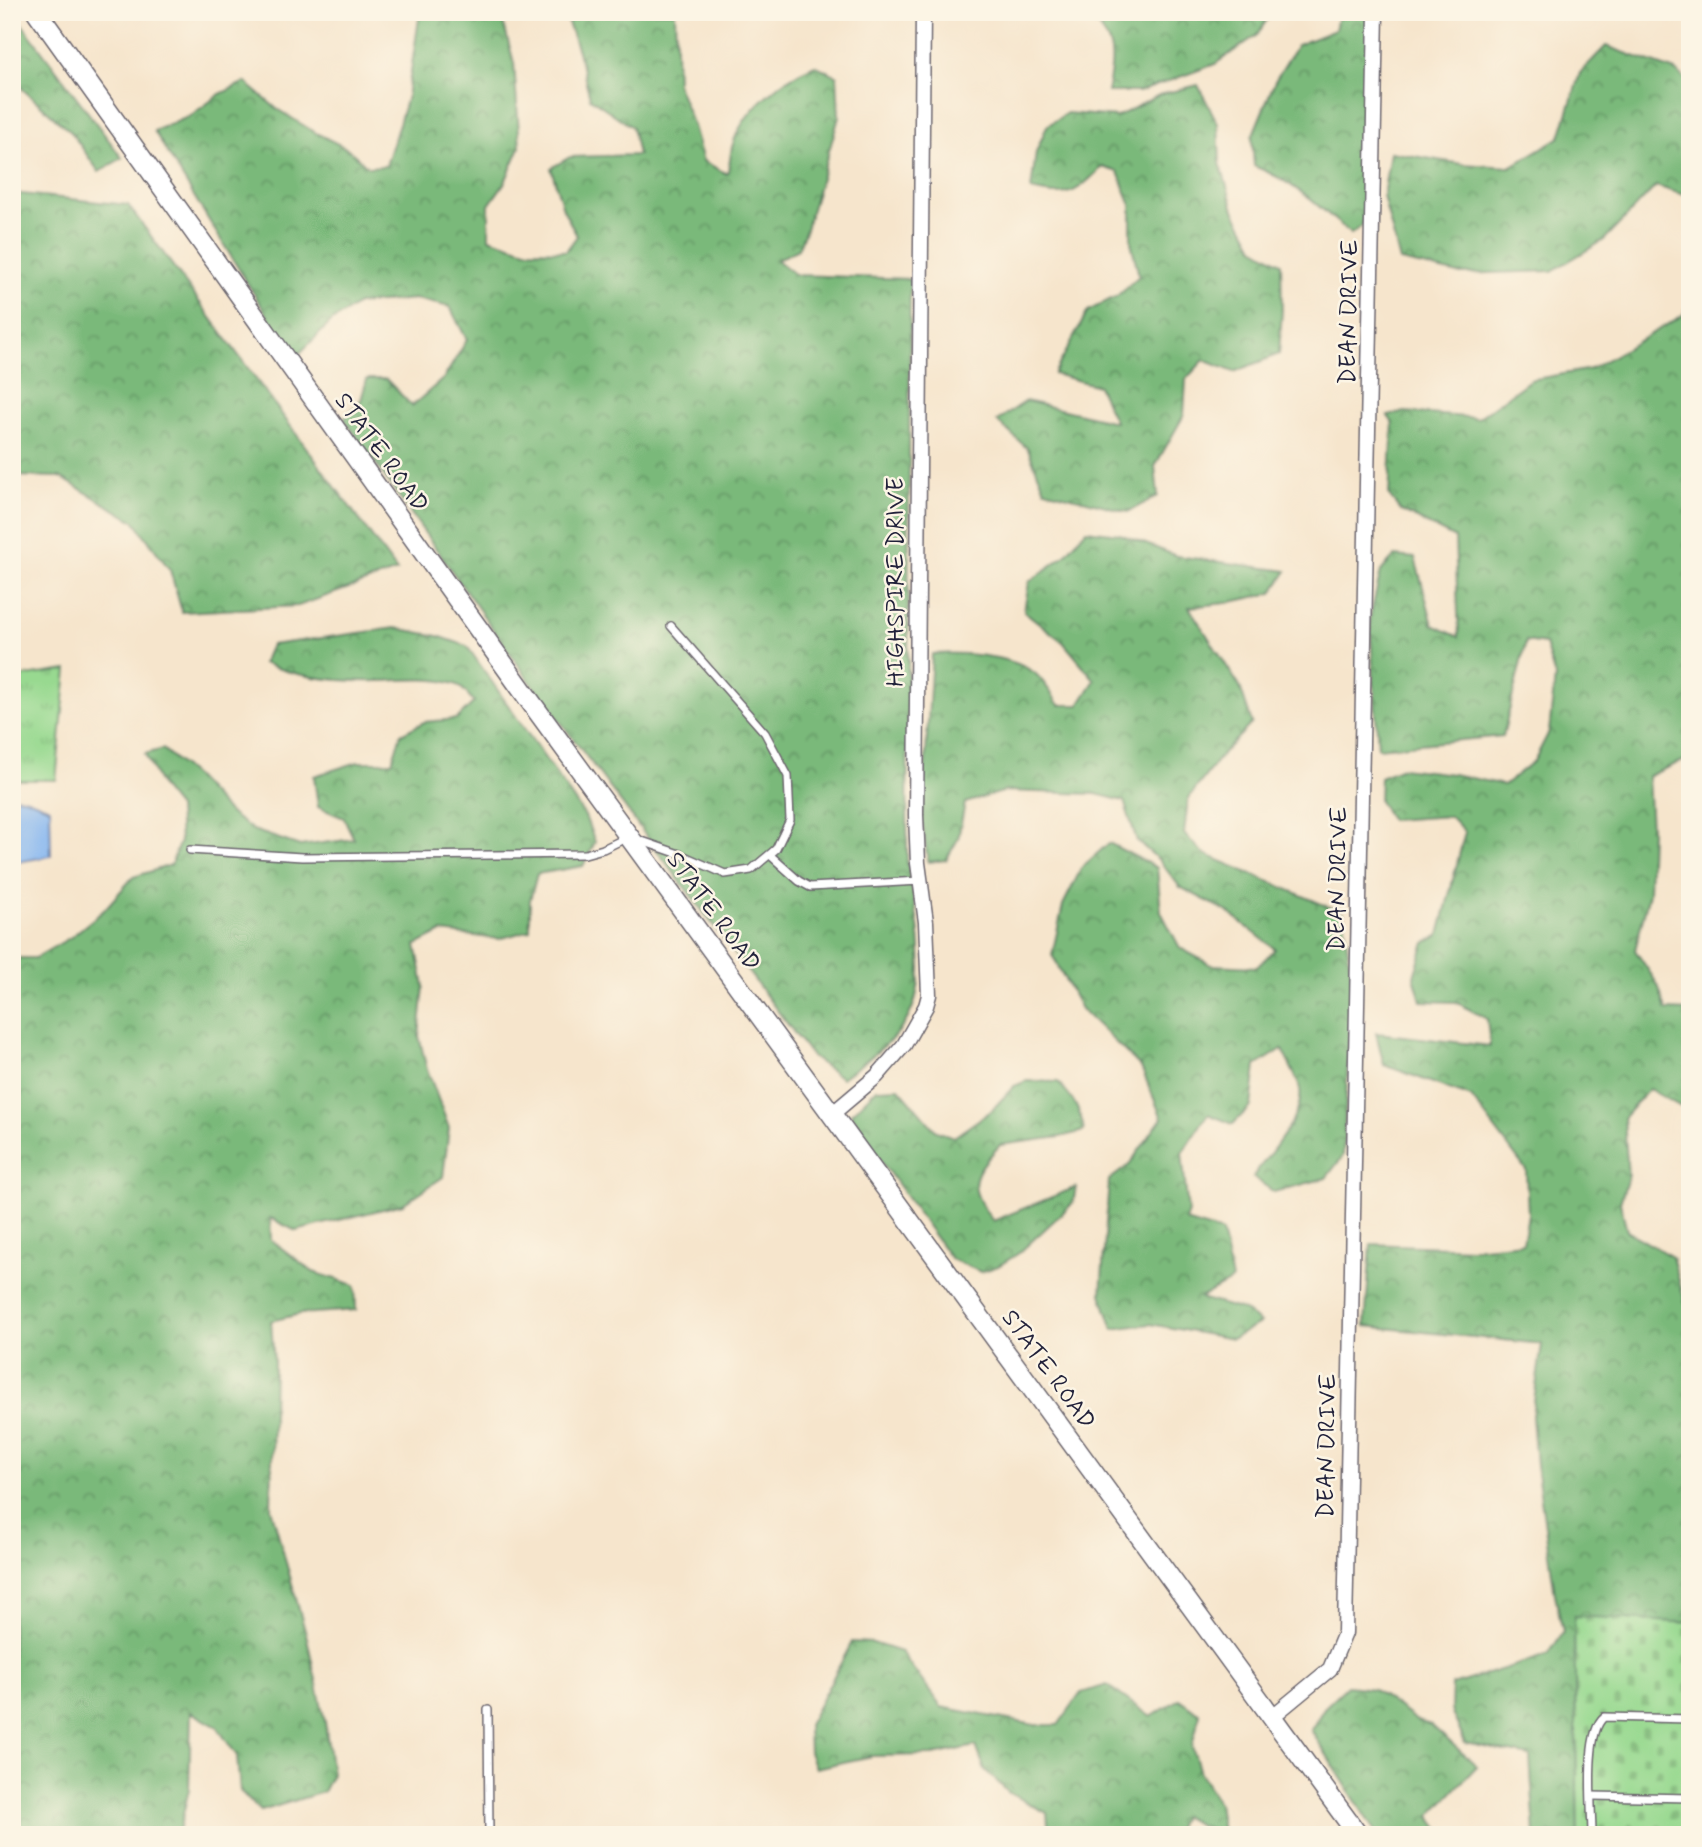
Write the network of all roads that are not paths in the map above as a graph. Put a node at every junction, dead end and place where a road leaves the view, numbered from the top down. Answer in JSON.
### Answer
{"nodes":[{"id":1,"x":37,"y":12,"type":"edge"},
{"id":2,"x":923,"y":12,"type":"edge"},
{"id":3,"x":1376,"y":12,"type":"edge"},
{"id":4,"x":671,"y":626,"type":"dead end"},
{"id":5,"x":629,"y":837,"type":"junction"},
{"id":6,"x":190,"y":850,"type":"dead end"},
{"id":7,"x":770,"y":855,"type":"junction"},
{"id":8,"x":921,"y":881,"type":"junction"},
{"id":9,"x":832,"y":1114,"type":"junction"},
{"id":10,"x":488,"y":1710,"type":"dead end"},
{"id":11,"x":1273,"y":1716,"type":"junction"},
{"id":12,"x":1690,"y":1718,"type":"edge"},
{"id":13,"x":1592,"y":1796,"type":"junction"},
{"id":14,"x":1690,"y":1798,"type":"edge"},
{"id":15,"x":489,"y":1835,"type":"edge"},
{"id":16,"x":1358,"y":1835,"type":"edge"},
{"id":17,"x":1592,"y":1835,"type":"edge"}],
"edges":[{"from":1,"to":5,"type":"street","name":"STATE ROAD"},
{"from":2,"to":8,"type":"street","name":"HIGHSPIRE DRIVE"},
{"from":3,"to":11,"type":"street","name":"DEAN DRIVE"},
{"from":4,"to":7,"type":"lane"},
{"from":5,"to":6,"type":"lane"},
{"from":5,"to":7,"type":"lane"},
{"from":5,"to":9,"type":"street","name":"STATE ROAD"},
{"from":7,"to":8,"type":"lane"},
{"from":8,"to":9,"type":"street","name":"HIGHSPIRE DRIVE"},
{"from":9,"to":11,"type":"street","name":"STATE ROAD"},
{"from":10,"to":15,"type":"lane"},
{"from":11,"to":16,"type":"street","name":"STATE ROAD"},
{"from":12,"to":13,"type":"lane"},
{"from":13,"to":14,"type":"lane"},
{"from":13,"to":17,"type":"lane"}]}
